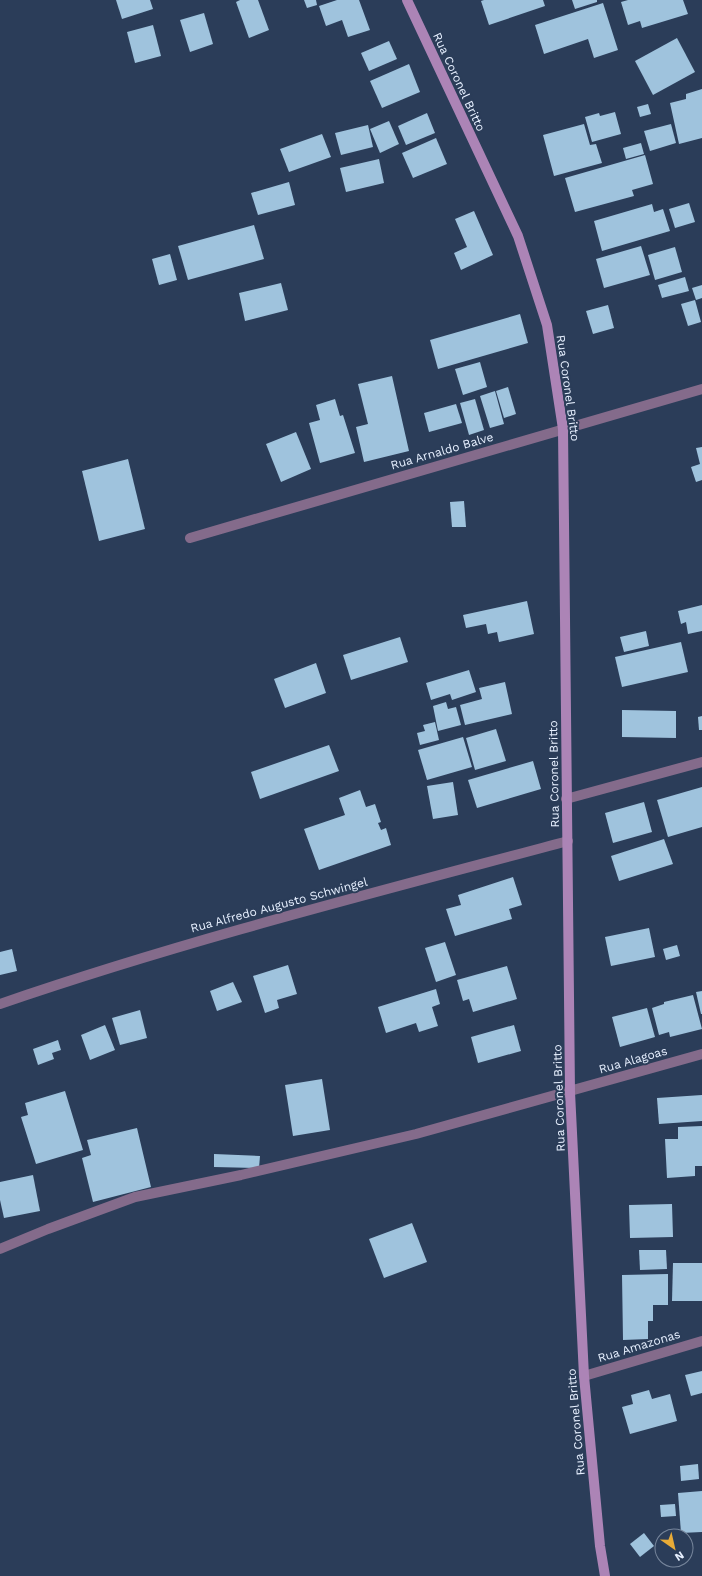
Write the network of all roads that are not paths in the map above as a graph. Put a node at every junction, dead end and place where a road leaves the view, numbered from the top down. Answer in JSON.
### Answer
{"nodes":[{"id":1,"x":407,"y":0,"type":"edge"},
{"id":2,"x":702,"y":389,"type":"edge"},
{"id":3,"x":563,"y":429,"type":"junction"},
{"id":4,"x":190,"y":538,"type":"dead end"},
{"id":5,"x":702,"y":762,"type":"edge"},
{"id":6,"x":566,"y":799,"type":"junction"},
{"id":7,"x":568,"y":841,"type":"junction"},
{"id":8,"x":0,"y":1004,"type":"edge"},
{"id":9,"x":702,"y":1054,"type":"edge"},
{"id":10,"x":570,"y":1092,"type":"junction"},
{"id":11,"x":0,"y":1249,"type":"edge"},
{"id":12,"x":702,"y":1341,"type":"edge"},
{"id":13,"x":584,"y":1376,"type":"junction"},
{"id":14,"x":605,"y":1576,"type":"edge"}],
"edges":[{"from":1,"to":3,"type":"main road","name":"Rua Coronel Britto"},
{"from":2,"to":3,"type":"street","name":"Rua Arnaldo Balve"},
{"from":3,"to":4,"type":"street","name":"Rua Arnaldo Balve"},
{"from":3,"to":6,"type":"main road","name":"Rua Coronel Britto"},
{"from":5,"to":6,"type":"street"},
{"from":6,"to":7,"type":"main road","name":"Rua Coronel Britto"},
{"from":7,"to":8,"type":"street","name":"Rua Alfredo Augusto Schwingel"},
{"from":7,"to":10,"type":"main road","name":"Rua Coronel Britto"},
{"from":9,"to":10,"type":"street","name":"Rua Alagoas"},
{"from":10,"to":11,"type":"street","name":"Rua Alagoas"},
{"from":10,"to":13,"type":"main road","name":"Rua Coronel Britto"},
{"from":12,"to":13,"type":"street","name":"Rua Amazonas"},
{"from":13,"to":14,"type":"main road","name":"Rua Coronel Britto"}]}
